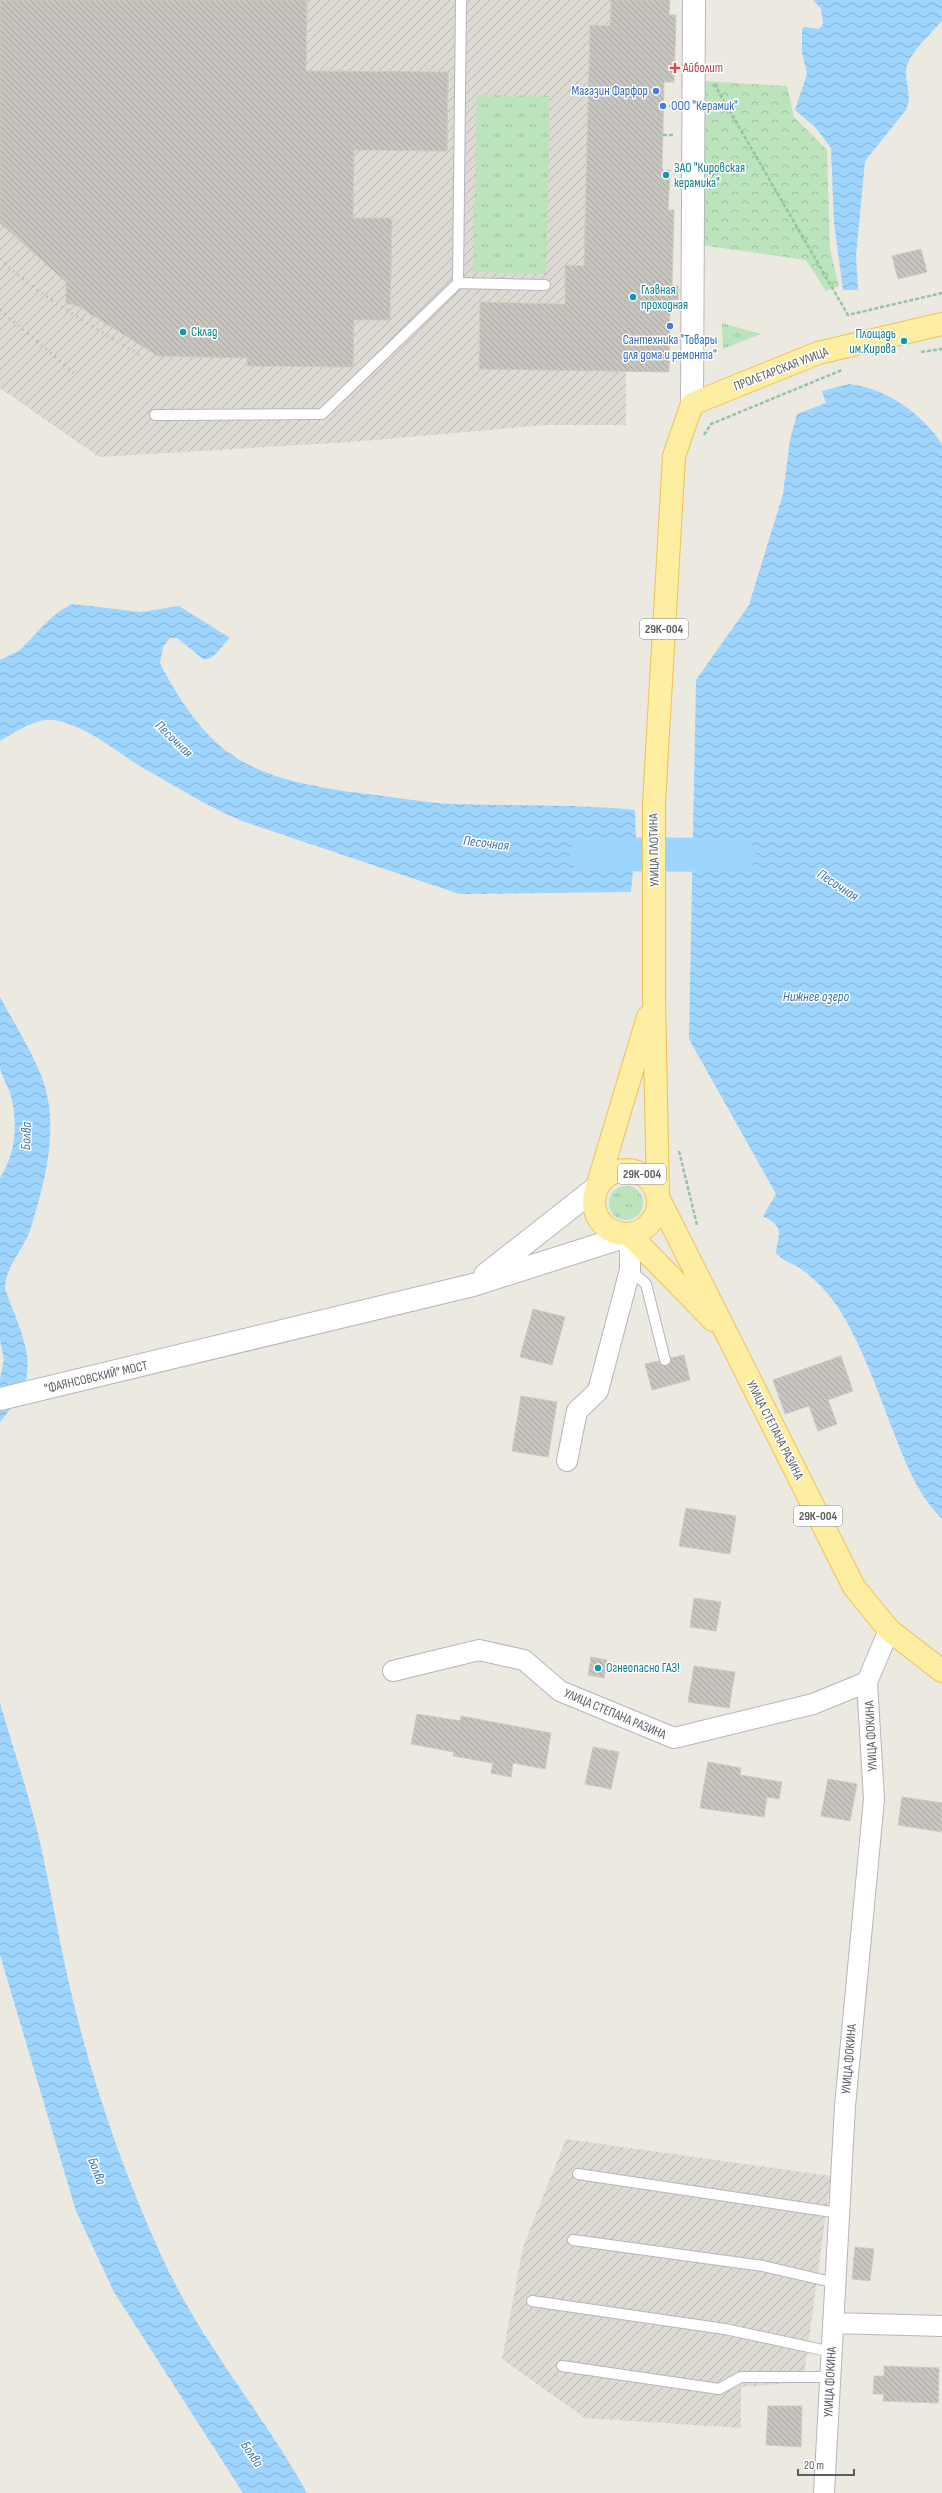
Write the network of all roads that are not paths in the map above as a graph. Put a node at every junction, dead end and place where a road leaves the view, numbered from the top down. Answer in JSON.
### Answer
{"nodes":[{"id":1,"x":461,"y":0,"type":"edge"},
{"id":2,"x":694,"y":0,"type":"edge"},
{"id":3,"x":458,"y":283,"type":"junction"},
{"id":4,"x":545,"y":285,"type":"dead end"},
{"id":5,"x":942,"y":324,"type":"edge"},
{"id":6,"x":692,"y":404,"type":"junction"},
{"id":7,"x":156,"y":415,"type":"dead end"},
{"id":8,"x":654,"y":997,"type":"junction"},
{"id":9,"x":598,"y":1187,"type":"junction"},
{"id":10,"x":658,"y":1197,"type":"junction"},
{"id":11,"x":630,"y":1235,"type":"junction"},
{"id":12,"x":630,"y":1270,"type":"junction"},
{"id":13,"x":473,"y":1285,"type":"junction"},
{"id":14,"x":727,"y":1335,"type":"junction"},
{"id":15,"x":665,"y":1360,"type":"dead end"},
{"id":16,"x":0,"y":1399,"type":"edge"},
{"id":17,"x":567,"y":1461,"type":"dead end"},
{"id":18,"x":889,"y":1630,"type":"junction"},
{"id":19,"x":393,"y":1671,"type":"dead end"},
{"id":20,"x":942,"y":1671,"type":"edge"},
{"id":21,"x":867,"y":1682,"type":"junction"},
{"id":22,"x":578,"y":2174,"type":"dead end"},
{"id":23,"x":839,"y":2213,"type":"junction"},
{"id":24,"x":573,"y":2240,"type":"dead end"},
{"id":25,"x":836,"y":2283,"type":"junction"},
{"id":26,"x":532,"y":2301,"type":"dead end"},
{"id":27,"x":833,"y":2323,"type":"junction"},
{"id":28,"x":942,"y":2326,"type":"edge"},
{"id":29,"x":832,"y":2352,"type":"junction"},
{"id":30,"x":562,"y":2366,"type":"dead end"},
{"id":31,"x":830,"y":2377,"type":"junction"},
{"id":32,"x":824,"y":2493,"type":"edge"}],
"edges":[{"from":1,"to":3,"type":"lane"},
{"from":2,"to":6,"type":"main road"},
{"from":3,"to":4,"type":"lane"},
{"from":3,"to":7,"type":"lane"},
{"from":5,"to":6,"type":"main road","name":"ПРОЛЕТАРСКАЯ УЛИЦА"},
{"from":6,"to":8,"type":"main road","name":"УЛИЦА ПЛОТИНА","number":"29К-004"},
{"from":8,"to":9,"type":"main road","number":"29К-004"},
{"from":8,"to":10,"type":"main road"},
{"from":9,"to":10,"type":"main road","number":"29К-004"},
{"from":9,"to":11,"type":"main road","number":"29К-004"},
{"from":9,"to":13,"type":"main road"},
{"from":10,"to":11,"type":"main road","number":"29К-004"},
{"from":10,"to":14,"type":"main road","name":"УЛИЦА СТЕПАНА РАЗИНА"},
{"from":11,"to":12,"type":"street"},
{"from":11,"to":13,"type":"main road","name":"\"ФАЯНСОВСКИЙ\" МОСТ"},
{"from":11,"to":14,"type":"main road","number":"29К-004"},
{"from":12,"to":15,"type":"lane"},
{"from":12,"to":17,"type":"street"},
{"from":13,"to":16,"type":"main road","name":"\"ФАЯНСОВСКИЙ\" МОСТ"},
{"from":14,"to":18,"type":"main road","name":"УЛИЦА СТЕПАНА РАЗИНА","number":"29К-004"},
{"from":18,"to":20,"type":"main road","name":"УЛИЦА СТЕПАНА РАЗИНА","number":"29К-004"},
{"from":18,"to":21,"type":"street","name":"УЛИЦА ФОКИНА"},
{"from":19,"to":21,"type":"street","name":"УЛИЦА СТЕПАНА РАЗИНА"},
{"from":21,"to":23,"type":"street","name":"УЛИЦА ФОКИНА"},
{"from":22,"to":23,"type":"lane"},
{"from":23,"to":25,"type":"street","name":"УЛИЦА ФОКИНА"},
{"from":24,"to":25,"type":"lane"},
{"from":25,"to":27,"type":"street","name":"УЛИЦА ФОКИНА"},
{"from":26,"to":29,"type":"lane"},
{"from":27,"to":28,"type":"street"},
{"from":27,"to":29,"type":"street","name":"УЛИЦА ФОКИНА"},
{"from":29,"to":31,"type":"street","name":"УЛИЦА ФОКИНА"},
{"from":30,"to":31,"type":"lane"},
{"from":31,"to":32,"type":"street","name":"УЛИЦА ФОКИНА"}]}
